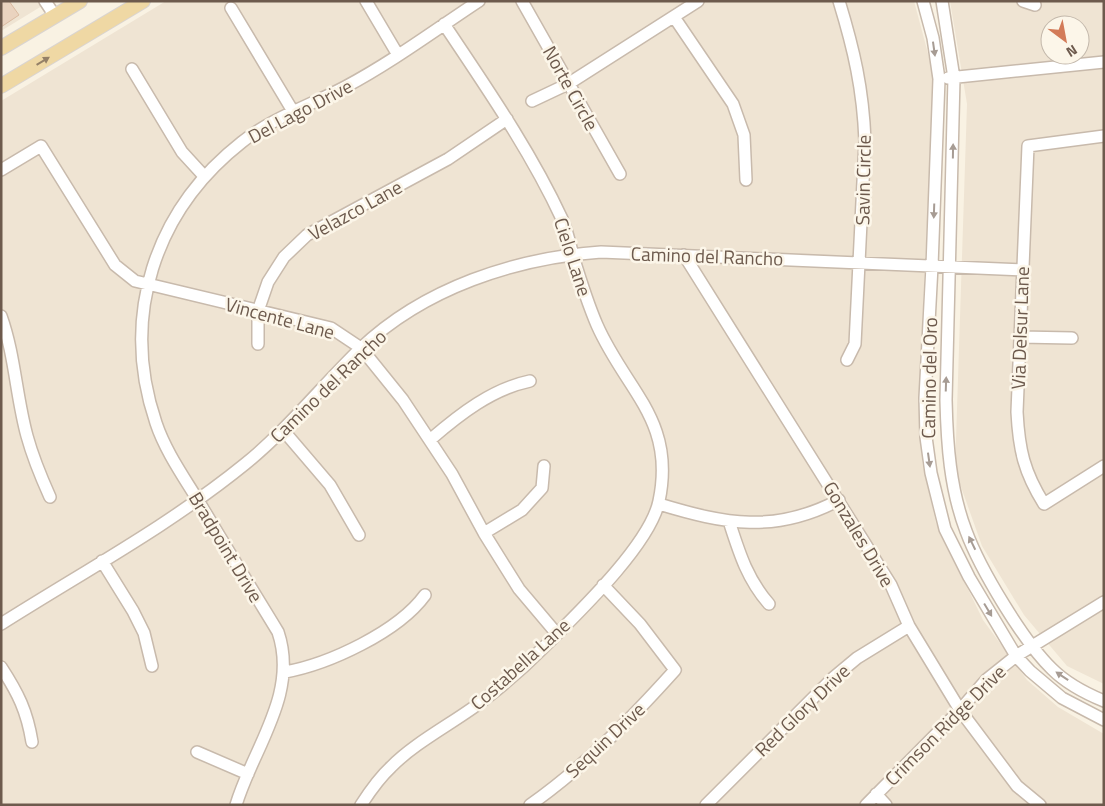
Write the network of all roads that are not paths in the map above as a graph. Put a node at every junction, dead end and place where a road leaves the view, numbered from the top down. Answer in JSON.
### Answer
{"nodes":[{"id":1,"x":46,"y":1,"type":"edge"},
{"id":2,"x":80,"y":1,"type":"edge"},
{"id":3,"x":143,"y":1,"type":"edge"},
{"id":4,"x":366,"y":1,"type":"edge"},
{"id":5,"x":479,"y":1,"type":"edge"},
{"id":6,"x":522,"y":1,"type":"edge"},
{"id":7,"x":698,"y":1,"type":"edge"},
{"id":8,"x":840,"y":1,"type":"edge"},
{"id":9,"x":923,"y":1,"type":"edge"},
{"id":10,"x":942,"y":1,"type":"edge"},
{"id":11,"x":1023,"y":1,"type":"edge"},
{"id":12,"x":1035,"y":5,"type":"dead end"},
{"id":13,"x":231,"y":8,"type":"dead end"},
{"id":14,"x":55,"y":16,"type":"junction"},
{"id":15,"x":674,"y":17,"type":"junction"},
{"id":16,"x":444,"y":24,"type":"junction"},
{"id":17,"x":1,"y":48,"type":"edge"},
{"id":18,"x":398,"y":55,"type":"junction"},
{"id":19,"x":1104,"y":62,"type":"edge"},
{"id":20,"x":132,"y":69,"type":"dead end"},
{"id":21,"x":954,"y":78,"type":"junction"},
{"id":22,"x":938,"y":79,"type":"junction"},
{"id":23,"x":568,"y":84,"type":"junction"},
{"id":24,"x":1,"y":86,"type":"edge"},
{"id":25,"x":532,"y":101,"type":"dead end"},
{"id":26,"x":294,"y":112,"type":"junction"},
{"id":27,"x":507,"y":119,"type":"junction"},
{"id":28,"x":1104,"y":136,"type":"edge"},
{"id":29,"x":1,"y":170,"type":"edge"},
{"id":30,"x":620,"y":174,"type":"dead end"},
{"id":31,"x":204,"y":176,"type":"junction"},
{"id":32,"x":746,"y":180,"type":"dead end"},
{"id":33,"x":573,"y":254,"type":"junction"},
{"id":34,"x":684,"y":255,"type":"junction"},
{"id":35,"x":860,"y":262,"type":"junction"},
{"id":36,"x":932,"y":266,"type":"junction"},
{"id":37,"x":950,"y":267,"type":"junction"},
{"id":38,"x":1023,"y":270,"type":"junction"},
{"id":39,"x":147,"y":285,"type":"junction"},
{"id":40,"x":258,"y":311,"type":"junction"},
{"id":41,"x":1,"y":316,"type":"edge"},
{"id":42,"x":1020,"y":337,"type":"junction"},
{"id":43,"x":1072,"y":338,"type":"dead end"},
{"id":44,"x":258,"y":344,"type":"dead end"},
{"id":45,"x":361,"y":348,"type":"junction"},
{"id":46,"x":847,"y":360,"type":"dead end"},
{"id":47,"x":530,"y":381,"type":"dead end"},
{"id":48,"x":283,"y":430,"type":"junction"},
{"id":49,"x":431,"y":439,"type":"junction"},
{"id":50,"x":544,"y":466,"type":"dead end"},
{"id":51,"x":1104,"y":466,"type":"edge"},
{"id":52,"x":50,"y":497,"type":"dead end"},
{"id":53,"x":197,"y":500,"type":"junction"},
{"id":54,"x":839,"y":500,"type":"junction"},
{"id":55,"x":659,"y":504,"type":"junction"},
{"id":56,"x":729,"y":521,"type":"junction"},
{"id":57,"x":484,"y":533,"type":"junction"},
{"id":58,"x":359,"y":535,"type":"dead end"},
{"id":59,"x":102,"y":561,"type":"junction"},
{"id":60,"x":603,"y":585,"type":"junction"},
{"id":61,"x":425,"y":595,"type":"dead end"},
{"id":62,"x":1104,"y":602,"type":"edge"},
{"id":63,"x":769,"y":604,"type":"dead end"},
{"id":64,"x":1,"y":624,"type":"edge"},
{"id":65,"x":908,"y":626,"type":"junction"},
{"id":66,"x":557,"y":634,"type":"junction"},
{"id":67,"x":1032,"y":646,"type":"junction"},
{"id":68,"x":1016,"y":656,"type":"junction"},
{"id":69,"x":152,"y":666,"type":"dead end"},
{"id":70,"x":1,"y":667,"type":"edge"},
{"id":71,"x":285,"y":672,"type":"junction"},
{"id":72,"x":1104,"y":701,"type":"edge"},
{"id":73,"x":960,"y":710,"type":"junction"},
{"id":74,"x":1104,"y":720,"type":"edge"},
{"id":75,"x":32,"y":742,"type":"dead end"},
{"id":76,"x":197,"y":752,"type":"dead end"},
{"id":77,"x":248,"y":774,"type":"junction"},
{"id":78,"x":876,"y":794,"type":"junction"},
{"id":79,"x":236,"y":805,"type":"edge"},
{"id":80,"x":361,"y":805,"type":"edge"},
{"id":81,"x":530,"y":805,"type":"edge"},
{"id":82,"x":706,"y":805,"type":"edge"},
{"id":83,"x":866,"y":805,"type":"edge"},
{"id":84,"x":886,"y":805,"type":"edge"},
{"id":85,"x":1040,"y":805,"type":"edge"}],
"edges":[{"from":1,"to":14,"type":"street"},
{"from":2,"to":14,"type":"main road"},
{"from":24,"to":3,"type":"main road","one_way":true},
{"from":4,"to":18,"type":"street"},
{"from":5,"to":16,"type":"street","name":"Del Lago Drive"},
{"from":6,"to":23,"type":"street","name":"Norte Circle"},
{"from":7,"to":15,"type":"street"},
{"from":8,"to":35,"type":"street","name":"Savin Circle"},
{"from":9,"to":22,"type":"street","name":"Camino del Oro","one_way":true},
{"from":10,"to":21,"type":"street","name":"Camino del Oro"},
{"from":11,"to":12,"type":"street"},
{"from":13,"to":26,"type":"street"},
{"from":14,"to":17,"type":"main road"},
{"from":15,"to":23,"type":"street"},
{"from":15,"to":32,"type":"street"},
{"from":16,"to":18,"type":"street","name":"Del Lago Drive"},
{"from":16,"to":27,"type":"street","name":"Cielo Lane"},
{"from":18,"to":26,"type":"street","name":"Del Lago Drive"},
{"from":19,"to":21,"type":"street"},
{"from":20,"to":31,"type":"street"},
{"from":21,"to":22,"type":"street"},
{"from":37,"to":21,"type":"street","name":"Camino del Oro","one_way":true},
{"from":22,"to":36,"type":"street","name":"Camino del Oro","one_way":true},
{"from":23,"to":25,"type":"street"},
{"from":23,"to":30,"type":"street","name":"Norte Circle"},
{"from":26,"to":31,"type":"street","name":"Del Lago Drive"},
{"from":27,"to":33,"type":"street","name":"Cielo Lane"},
{"from":27,"to":40,"type":"street","name":"Velazco Lane"},
{"from":28,"to":38,"type":"street","name":"Via Delsur Lane"},
{"from":29,"to":39,"type":"street","name":"Vincente Lane"},
{"from":31,"to":39,"type":"street","name":"Del Lago Drive"},
{"from":33,"to":34,"type":"street","name":"Camino del Rancho"},
{"from":33,"to":45,"type":"street","name":"Camino del Rancho"},
{"from":33,"to":55,"type":"street","name":"Cielo Lane"},
{"from":34,"to":35,"type":"street","name":"Camino del Rancho"},
{"from":34,"to":54,"type":"street","name":"Gonzales Drive"},
{"from":35,"to":36,"type":"street","name":"Camino del Rancho"},
{"from":35,"to":46,"type":"street","name":"Savin Circle"},
{"from":36,"to":37,"type":"street","name":"Camino del Rancho"},
{"from":36,"to":68,"type":"street","name":"Camino del Oro","one_way":true},
{"from":37,"to":38,"type":"street","name":"Camino del Rancho"},
{"from":67,"to":37,"type":"street","name":"Camino del Oro","one_way":true},
{"from":38,"to":42,"type":"street","name":"Via Delsur Lane"},
{"from":39,"to":40,"type":"street","name":"Vincente Lane"},
{"from":39,"to":53,"type":"street","name":"Bradpoint Drive"},
{"from":40,"to":44,"type":"street","name":"Velazco Lane"},
{"from":40,"to":45,"type":"street","name":"Vincente Lane"},
{"from":41,"to":52,"type":"street"},
{"from":42,"to":43,"type":"street"},
{"from":42,"to":51,"type":"street","name":"Via Delsur Lane"},
{"from":45,"to":48,"type":"street","name":"Camino del Rancho"},
{"from":45,"to":49,"type":"street","name":"Vincente Lane"},
{"from":47,"to":49,"type":"street"},
{"from":48,"to":53,"type":"street","name":"Camino del Rancho"},
{"from":48,"to":58,"type":"street"},
{"from":49,"to":57,"type":"street","name":"Vincente Lane"},
{"from":50,"to":57,"type":"street"},
{"from":53,"to":59,"type":"street","name":"Camino del Rancho"},
{"from":53,"to":71,"type":"street","name":"Bradpoint Drive"},
{"from":54,"to":56,"type":"street"},
{"from":54,"to":65,"type":"street","name":"Gonzales Drive"},
{"from":55,"to":56,"type":"street"},
{"from":55,"to":60,"type":"street","name":"Costabella Lane"},
{"from":56,"to":63,"type":"street"},
{"from":57,"to":66,"type":"street","name":"Vincente Lane"},
{"from":59,"to":64,"type":"street","name":"Camino del Rancho"},
{"from":59,"to":69,"type":"street"},
{"from":60,"to":66,"type":"street","name":"Costabella Lane"},
{"from":60,"to":81,"type":"street","name":"Sequin Drive"},
{"from":61,"to":71,"type":"street"},
{"from":62,"to":67,"type":"street","name":"Crimson Ridge Drive"},
{"from":65,"to":73,"type":"street","name":"Gonzales Drive"},
{"from":65,"to":82,"type":"street","name":"Red Glory Drive"},
{"from":66,"to":80,"type":"street","name":"Costabella Lane"},
{"from":67,"to":68,"type":"street","name":"Crimson Ridge Drive"},
{"from":72,"to":67,"type":"street","name":"Camino del Oro","one_way":true},
{"from":68,"to":73,"type":"street","name":"Crimson Ridge Drive"},
{"from":68,"to":74,"type":"street","name":"Camino del Oro"},
{"from":70,"to":75,"type":"street"},
{"from":71,"to":77,"type":"street","name":"Bradpoint Drive"},
{"from":73,"to":78,"type":"street","name":"Crimson Ridge Drive"},
{"from":73,"to":85,"type":"street","name":"Gonzales Drive"},
{"from":76,"to":77,"type":"street"},
{"from":77,"to":79,"type":"street","name":"Bradpoint Drive"},
{"from":78,"to":83,"type":"street","name":"Crimson Ridge Drive"},
{"from":78,"to":84,"type":"street"}]}
